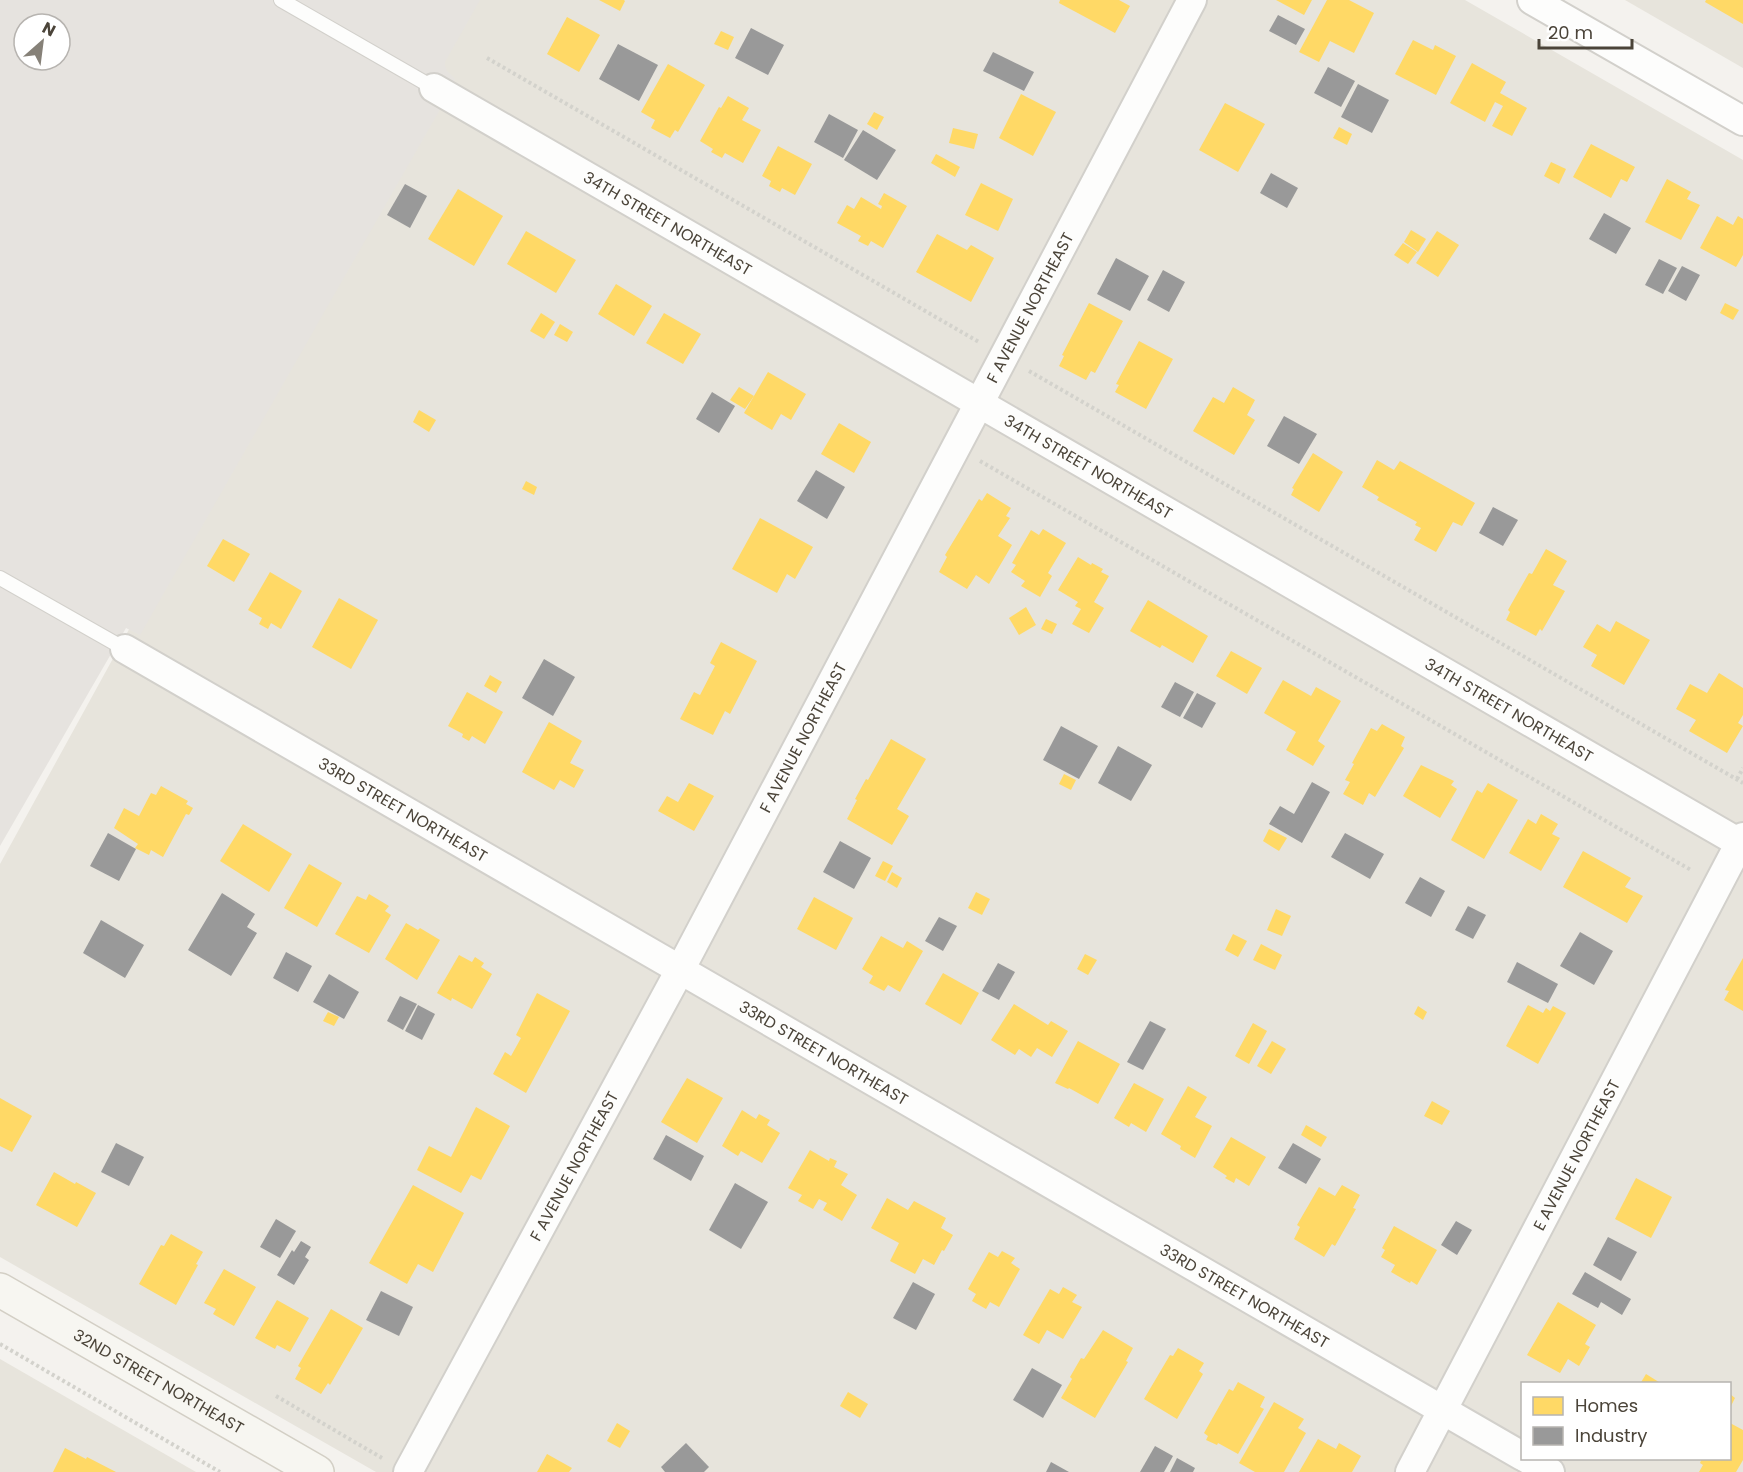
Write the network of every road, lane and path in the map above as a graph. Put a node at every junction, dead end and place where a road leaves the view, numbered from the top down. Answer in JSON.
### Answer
{"nodes":[{"id":1,"x":281,"y":0,"type":"edge"},
{"id":2,"x":1192,"y":0,"type":"edge"},
{"id":3,"x":1532,"y":0,"type":"edge"},
{"id":4,"x":487,"y":58,"type":"dead end"},
{"id":5,"x":434,"y":88,"type":"joint"},
{"id":6,"x":1743,"y":121,"type":"edge"},
{"id":7,"x":985,"y":345,"type":"dead end"},
{"id":8,"x":1025,"y":368,"type":"dead end"},
{"id":9,"x":979,"y":403,"type":"junction"},
{"id":10,"x":977,"y":459,"type":"dead end"},
{"id":11,"x":0,"y":578,"type":"edge"},
{"id":12,"x":125,"y":649,"type":"joint"},
{"id":13,"x":1743,"y":768,"type":"edge"},
{"id":14,"x":1737,"y":779,"type":"junction"},
{"id":15,"x":1743,"y":783,"type":"edge"},
{"id":16,"x":1742,"y":842,"type":"edge"},
{"id":17,"x":1700,"y":875,"type":"dead end"},
{"id":18,"x":680,"y":970,"type":"junction"},
{"id":19,"x":0,"y":1290,"type":"edge"},
{"id":20,"x":0,"y":1344,"type":"edge"},
{"id":21,"x":276,"y":1396,"type":"dead end"},
{"id":22,"x":1442,"y":1410,"type":"junction"},
{"id":23,"x":1521,"y":1455,"type":"edge"},
{"id":24,"x":383,"y":1458,"type":"dead end"},
{"id":25,"x":1529,"y":1460,"type":"edge"},
{"id":26,"x":220,"y":1472,"type":"edge"},
{"id":27,"x":317,"y":1472,"type":"edge"},
{"id":28,"x":408,"y":1472,"type":"edge"},
{"id":29,"x":1410,"y":1472,"type":"edge"},
{"id":30,"x":1550,"y":1472,"type":"edge"}],
"edges":[{"from":1,"to":5,"type":"lane"},
{"from":2,"to":9,"type":"street","name":"F AVENUE NORTHEAST"},
{"from":3,"to":6,"type":"street"},
{"from":4,"to":7,"type":"path"},
{"from":5,"to":9,"type":"street","name":"34TH STREET NORTHEAST"},
{"from":8,"to":14,"type":"path"},
{"from":9,"to":16,"type":"street","name":"34TH STREET NORTHEAST"},
{"from":9,"to":18,"type":"street","name":"F AVENUE NORTHEAST"},
{"from":10,"to":17,"type":"path"},
{"from":11,"to":12,"type":"lane"},
{"from":12,"to":18,"type":"street","name":"33RD STREET NORTHEAST"},
{"from":13,"to":14,"type":"path"},
{"from":14,"to":15,"type":"path"},
{"from":16,"to":22,"type":"street","name":"E AVENUE NORTHEAST"},
{"from":18,"to":22,"type":"street","name":"33RD STREET NORTHEAST"},
{"from":18,"to":28,"type":"street","name":"F AVENUE NORTHEAST"},
{"from":19,"to":27,"type":"main road","name":"32ND STREET NORTHEAST"},
{"from":20,"to":26,"type":"path"},
{"from":21,"to":24,"type":"path"},
{"from":22,"to":23,"type":"street","name":"33RD STREET NORTHEAST"},
{"from":22,"to":29,"type":"street","name":"E AVENUE NORTHEAST"},
{"from":25,"to":30,"type":"street","name":"33RD STREET NORTHEAST"}]}
